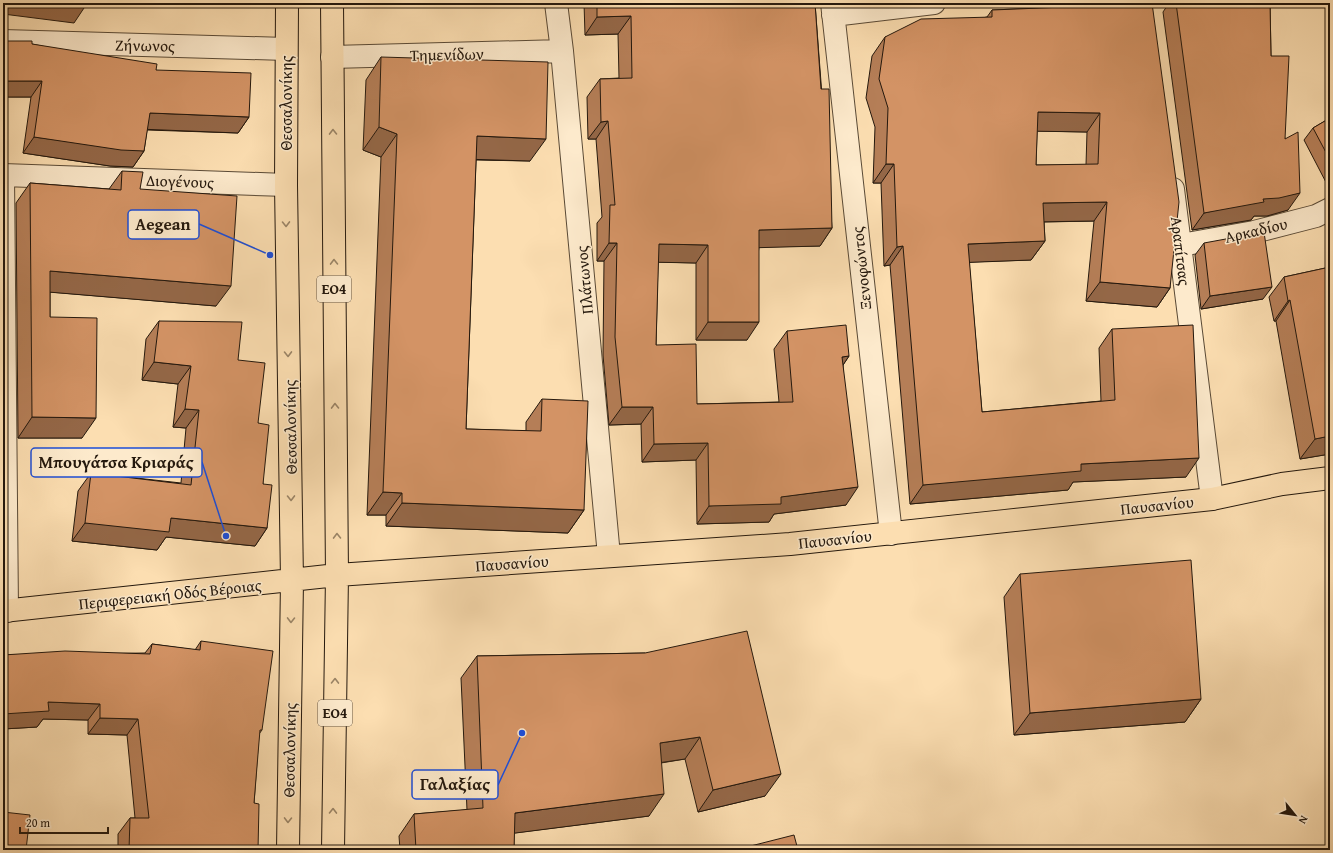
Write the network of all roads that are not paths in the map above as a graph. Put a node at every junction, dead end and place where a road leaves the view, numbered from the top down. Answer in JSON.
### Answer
{"nodes":[{"id":1,"x":287,"y":3,"type":"edge"},
{"id":2,"x":332,"y":3,"type":"edge"},
{"id":3,"x":556,"y":3,"type":"edge"},
{"id":4,"x":934,"y":3,"type":"edge"},
{"id":5,"x":832,"y":9,"type":"edge"},
{"id":6,"x":3,"y":41,"type":"edge"},
{"id":7,"x":286,"y":48,"type":"junction"},
{"id":8,"x":562,"y":51,"type":"junction"},
{"id":9,"x":332,"y":57,"type":"junction"},
{"id":10,"x":1170,"y":167,"type":"edge"},
{"id":11,"x":3,"y":175,"type":"edge"},
{"id":12,"x":286,"y":185,"type":"junction"},
{"id":13,"x":1330,"y":209,"type":"edge"},
{"id":14,"x":1181,"y":245,"type":"junction"},
{"id":15,"x":4,"y":362,"type":"edge"},
{"id":16,"x":1330,"y":478,"type":"edge"},
{"id":17,"x":1212,"y":499,"type":"junction"},
{"id":18,"x":891,"y":534,"type":"junction"},
{"id":19,"x":609,"y":556,"type":"junction"},
{"id":20,"x":337,"y":575,"type":"junction"},
{"id":21,"x":292,"y":581,"type":"junction"},
{"id":22,"x":5,"y":611,"type":"edge"},
{"id":23,"x":288,"y":850,"type":"edge"},
{"id":24,"x":333,"y":850,"type":"edge"}],
"edges":[{"from":1,"to":7,"type":"main road","name":"Θεσσαλονίκης"},
{"from":2,"to":9,"type":"main road","number":"ΕΟ4"},
{"from":3,"to":8,"type":"street","name":"Πλάτωνος"},
{"from":4,"to":5,"type":"street"},
{"from":5,"to":18,"type":"street","name":"Ξενοφώντος"},
{"from":6,"to":7,"type":"street","name":"Ζήνωνος"},
{"from":7,"to":12,"type":"main road","name":"Θεσσαλονίκης"},
{"from":8,"to":9,"type":"street","name":"Τημενίδων"},
{"from":8,"to":19,"type":"street","name":"Πλάτωνος"},
{"from":20,"to":9,"type":"main road","number":"ΕΟ4","one_way":true},
{"from":10,"to":14,"type":"street","name":"Αραπίτσας"},
{"from":11,"to":12,"type":"street","name":"Διογένους"},
{"from":11,"to":15,"type":"street"},
{"from":12,"to":21,"type":"main road","name":"Θεσσαλονίκης","one_way":true},
{"from":13,"to":14,"type":"street","name":"Αρκαδίου"},
{"from":14,"to":17,"type":"street","name":"Αραπίτσας"},
{"from":15,"to":22,"type":"street"},
{"from":16,"to":17,"type":"main road","name":"Παυσανίου"},
{"from":17,"to":18,"type":"main road","name":"Παυσανίου"},
{"from":18,"to":19,"type":"main road","name":"Παυσανίου"},
{"from":19,"to":20,"type":"main road","name":"Παυσανίου"},
{"from":20,"to":21,"type":"main road","name":"Περιφερειακή Οδός Βέροιας"},
{"from":24,"to":20,"type":"main road","number":"ΕΟ4","one_way":true},
{"from":21,"to":22,"type":"main road","name":"Περιφερειακή Οδός Βέροιας"},
{"from":21,"to":23,"type":"main road","name":"Θεσσαλονίκης","one_way":true}]}
